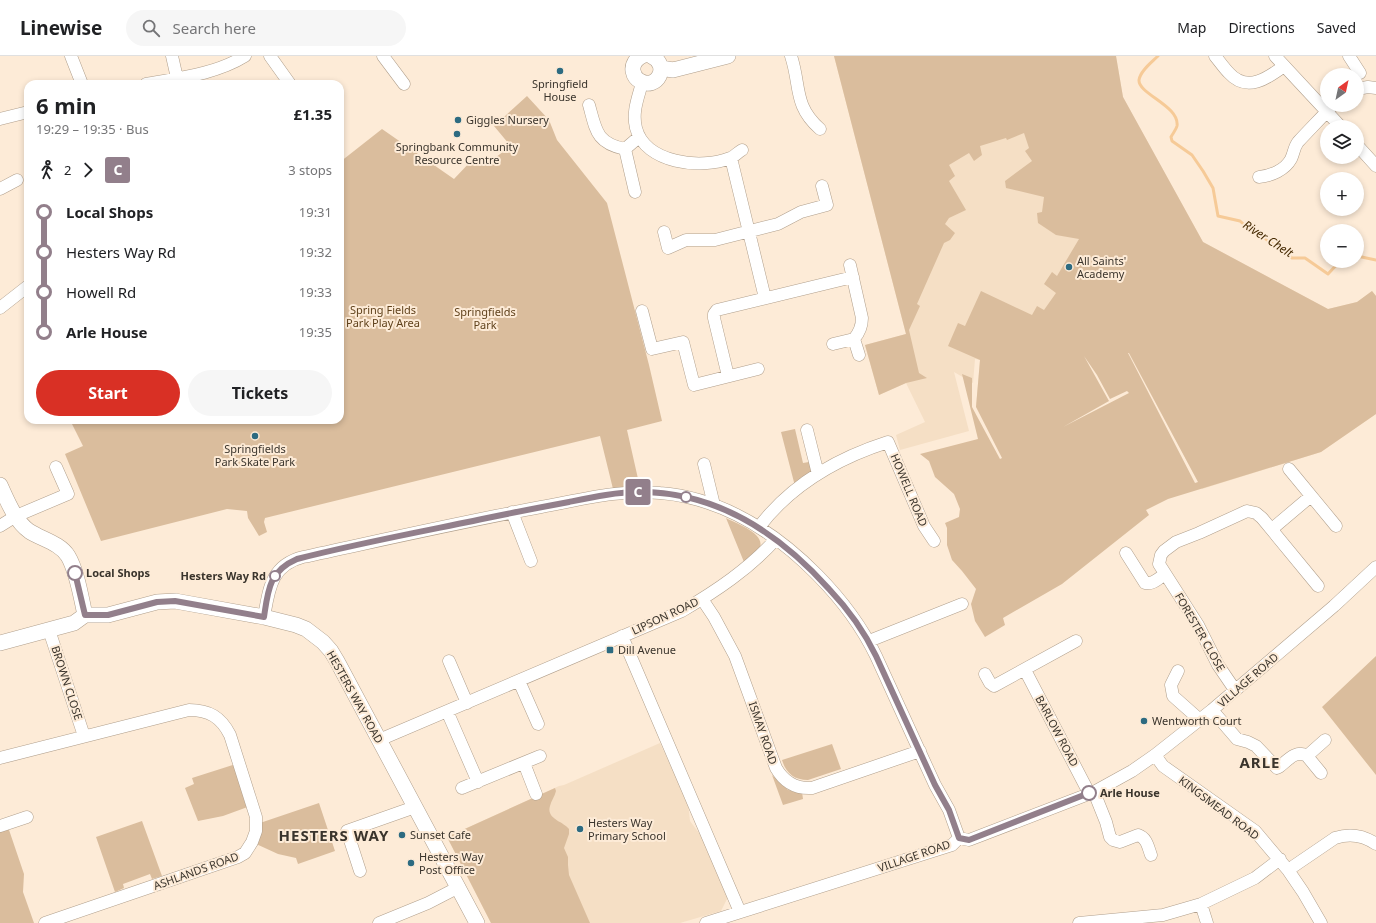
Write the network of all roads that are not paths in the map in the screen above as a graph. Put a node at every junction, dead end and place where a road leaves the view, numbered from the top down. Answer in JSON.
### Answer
{"nodes":[{"id":1,"x":71,"y":56,"type":"edge"},
{"id":2,"x":172,"y":56,"type":"edge"},
{"id":3,"x":245,"y":56,"type":"edge"},
{"id":4,"x":270,"y":56,"type":"edge"},
{"id":5,"x":383,"y":56,"type":"edge"},
{"id":6,"x":651,"y":56,"type":"edge"},
{"id":7,"x":728,"y":56,"type":"edge"},
{"id":8,"x":791,"y":56,"type":"edge"},
{"id":9,"x":1215,"y":56,"type":"edge"},
{"id":10,"x":1275,"y":56,"type":"edge"},
{"id":11,"x":1348,"y":56,"type":"edge"},
{"id":12,"x":634,"y":58,"type":"edge"},
{"id":13,"x":1284,"y":66,"type":"junction"},
{"id":14,"x":661,"y":68,"type":"junction"},
{"id":15,"x":1356,"y":68,"type":"edge"},
{"id":16,"x":177,"y":78,"type":"junction"},
{"id":17,"x":80,"y":80,"type":"edge"},
{"id":18,"x":167,"y":80,"type":"edge"},
{"id":19,"x":287,"y":80,"type":"edge"},
{"id":20,"x":642,"y":83,"type":"junction"},
{"id":21,"x":404,"y":84,"type":"dead end"},
{"id":22,"x":1320,"y":99,"type":"edge"},
{"id":23,"x":589,"y":105,"type":"dead end"},
{"id":24,"x":1326,"y":112,"type":"edge"},
{"id":25,"x":24,"y":113,"type":"edge"},
{"id":26,"x":0,"y":119,"type":"edge"},
{"id":27,"x":820,"y":129,"type":"dead end"},
{"id":28,"x":639,"y":137,"type":"junction"},
{"id":29,"x":625,"y":149,"type":"junction"},
{"id":30,"x":742,"y":150,"type":"dead end"},
{"id":31,"x":1364,"y":153,"type":"edge"},
{"id":32,"x":731,"y":158,"type":"junction"},
{"id":33,"x":1376,"y":166,"type":"edge"},
{"id":34,"x":1259,"y":177,"type":"dead end"},
{"id":35,"x":17,"y":180,"type":"dead end"},
{"id":36,"x":822,"y":186,"type":"dead end"},
{"id":37,"x":0,"y":189,"type":"edge"},
{"id":38,"x":635,"y":192,"type":"dead end"},
{"id":39,"x":749,"y":231,"type":"junction"},
{"id":40,"x":664,"y":232,"type":"dead end"},
{"id":41,"x":850,"y":265,"type":"dead end"},
{"id":42,"x":853,"y":277,"type":"junction"},
{"id":43,"x":24,"y":289,"type":"edge"},
{"id":44,"x":766,"y":298,"type":"junction"},
{"id":45,"x":0,"y":308,"type":"edge"},
{"id":46,"x":642,"y":311,"type":"dead end"},
{"id":47,"x":854,"y":339,"type":"junction"},
{"id":48,"x":833,"y":344,"type":"dead end"},
{"id":49,"x":859,"y":355,"type":"dead end"},
{"id":50,"x":758,"y":369,"type":"dead end"},
{"id":51,"x":728,"y":376,"type":"junction"},
{"id":52,"x":806,"y":430,"type":"dead end"},
{"id":53,"x":704,"y":464,"type":"dead end"},
{"id":54,"x":56,"y":467,"type":"dead end"},
{"id":55,"x":1289,"y":469,"type":"dead end"},
{"id":56,"x":818,"y":474,"type":"junction"},
{"id":57,"x":0,"y":485,"type":"edge"},
{"id":58,"x":1311,"y":496,"type":"junction"},
{"id":59,"x":714,"y":505,"type":"junction"},
{"id":60,"x":512,"y":512,"type":"junction"},
{"id":61,"x":16,"y":516,"type":"junction"},
{"id":62,"x":0,"y":526,"type":"edge"},
{"id":63,"x":1336,"y":526,"type":"dead end"},
{"id":64,"x":759,"y":527,"type":"junction"},
{"id":65,"x":1272,"y":529,"type":"junction"},
{"id":66,"x":776,"y":539,"type":"junction"},
{"id":67,"x":934,"y":541,"type":"dead end"},
{"id":68,"x":1126,"y":553,"type":"dead end"},
{"id":69,"x":531,"y":561,"type":"dead end"},
{"id":70,"x":1376,"y":567,"type":"edge"},
{"id":71,"x":1165,"y":574,"type":"junction"},
{"id":72,"x":1318,"y":586,"type":"dead end"},
{"id":73,"x":702,"y":599,"type":"junction"},
{"id":74,"x":962,"y":604,"type":"dead end"},
{"id":75,"x":85,"y":615,"type":"junction"},
{"id":76,"x":264,"y":617,"type":"junction"},
{"id":77,"x":49,"y":630,"type":"junction"},
{"id":78,"x":622,"y":636,"type":"junction"},
{"id":79,"x":869,"y":641,"type":"junction"},
{"id":80,"x":1076,"y":641,"type":"dead end"},
{"id":81,"x":0,"y":643,"type":"edge"},
{"id":82,"x":449,"y":661,"type":"dead end"},
{"id":83,"x":1025,"y":670,"type":"junction"},
{"id":84,"x":1178,"y":670,"type":"dead end"},
{"id":85,"x":985,"y":674,"type":"dead end"},
{"id":86,"x":519,"y":681,"type":"junction"},
{"id":87,"x":1235,"y":690,"type":"junction"},
{"id":88,"x":467,"y":703,"type":"junction"},
{"id":89,"x":1212,"y":710,"type":"junction"},
{"id":90,"x":447,"y":711,"type":"junction"},
{"id":91,"x":1200,"y":720,"type":"junction"},
{"id":92,"x":538,"y":724,"type":"dead end"},
{"id":93,"x":84,"y":736,"type":"junction"},
{"id":94,"x":379,"y":740,"type":"junction"},
{"id":95,"x":1325,"y":740,"type":"dead end"},
{"id":96,"x":920,"y":751,"type":"junction"},
{"id":97,"x":1155,"y":755,"type":"junction"},
{"id":98,"x":540,"y":756,"type":"dead end"},
{"id":99,"x":1307,"y":756,"type":"junction"},
{"id":100,"x":0,"y":758,"type":"edge"},
{"id":101,"x":524,"y":763,"type":"junction"},
{"id":102,"x":1321,"y":773,"type":"dead end"},
{"id":103,"x":478,"y":782,"type":"junction"},
{"id":104,"x":462,"y":788,"type":"dead end"},
{"id":105,"x":1092,"y":793,"type":"junction"},
{"id":106,"x":536,"y":794,"type":"dead end"},
{"id":107,"x":415,"y":807,"type":"junction"},
{"id":108,"x":27,"y":817,"type":"dead end"},
{"id":109,"x":0,"y":826,"type":"edge"},
{"id":110,"x":959,"y":838,"type":"junction"},
{"id":111,"x":1376,"y":844,"type":"edge"},
{"id":112,"x":1152,"y":855,"type":"dead end"},
{"id":113,"x":1280,"y":859,"type":"junction"},
{"id":114,"x":360,"y":870,"type":"dead end"},
{"id":115,"x":1288,"y":870,"type":"junction"},
{"id":116,"x":459,"y":887,"type":"junction"},
{"id":117,"x":1201,"y":904,"type":"junction"},
{"id":118,"x":740,"y":912,"type":"junction"},
{"id":119,"x":45,"y":923,"type":"edge"},
{"id":120,"x":379,"y":923,"type":"edge"},
{"id":121,"x":477,"y":923,"type":"edge"},
{"id":122,"x":706,"y":923,"type":"edge"},
{"id":123,"x":1079,"y":923,"type":"edge"},
{"id":124,"x":1207,"y":923,"type":"edge"},
{"id":125,"x":1321,"y":923,"type":"edge"}],
"edges":[{"from":1,"to":17,"type":"street"},
{"from":2,"to":16,"type":"street"},
{"from":3,"to":16,"type":"street"},
{"from":4,"to":19,"type":"street"},
{"from":5,"to":21,"type":"street"},
{"from":6,"to":14,"type":"street"},
{"from":7,"to":14,"type":"street"},
{"from":8,"to":27,"type":"street"},
{"from":9,"to":13,"type":"street"},
{"from":10,"to":13,"type":"street"},
{"from":11,"to":15,"type":"street"},
{"from":12,"to":20,"type":"street"},
{"from":13,"to":22,"type":"street"},
{"from":14,"to":20,"type":"street"},
{"from":16,"to":18,"type":"street"},
{"from":20,"to":28,"type":"street"},
{"from":23,"to":29,"type":"street"},
{"from":24,"to":34,"type":"street"},
{"from":25,"to":26,"type":"street"},
{"from":28,"to":29,"type":"street"},
{"from":28,"to":32,"type":"street"},
{"from":29,"to":38,"type":"street"},
{"from":30,"to":32,"type":"street"},
{"from":31,"to":33,"type":"street"},
{"from":32,"to":39,"type":"street"},
{"from":35,"to":37,"type":"street"},
{"from":36,"to":39,"type":"street"},
{"from":39,"to":40,"type":"street"},
{"from":39,"to":44,"type":"street"},
{"from":41,"to":42,"type":"street"},
{"from":42,"to":44,"type":"street"},
{"from":42,"to":47,"type":"street"},
{"from":43,"to":45,"type":"street"},
{"from":44,"to":51,"type":"street"},
{"from":46,"to":51,"type":"street"},
{"from":47,"to":48,"type":"street"},
{"from":47,"to":49,"type":"street"},
{"from":50,"to":51,"type":"street"},
{"from":52,"to":56,"type":"street"},
{"from":53,"to":59,"type":"street"},
{"from":54,"to":61,"type":"street"},
{"from":55,"to":58,"type":"street"},
{"from":56,"to":64,"type":"street","name":"HOWELL ROAD"},
{"from":56,"to":67,"type":"street","name":"HOWELL ROAD"},
{"from":57,"to":61,"type":"street"},
{"from":58,"to":63,"type":"street"},
{"from":58,"to":65,"type":"street"},
{"from":59,"to":60,"type":"street"},
{"from":59,"to":64,"type":"street"},
{"from":60,"to":69,"type":"street"},
{"from":60,"to":76,"type":"street"},
{"from":61,"to":62,"type":"street"},
{"from":61,"to":75,"type":"street"},
{"from":64,"to":66,"type":"street"},
{"from":65,"to":71,"type":"street","name":"FORESTER CLOSE"},
{"from":65,"to":72,"type":"street","name":"FORESTER CLOSE"},
{"from":66,"to":73,"type":"street","name":"LIPSON ROAD"},
{"from":66,"to":79,"type":"street"},
{"from":68,"to":71,"type":"street"},
{"from":70,"to":87,"type":"street","name":"VILLAGE ROAD"},
{"from":71,"to":87,"type":"street","name":"FORESTER CLOSE"},
{"from":73,"to":78,"type":"street","name":"LIPSON ROAD"},
{"from":73,"to":96,"type":"street","name":"ISMAY ROAD"},
{"from":74,"to":79,"type":"street"},
{"from":75,"to":76,"type":"street","name":"HESTERS WAY ROAD"},
{"from":75,"to":77,"type":"street","name":"HESTERS WAY ROAD"},
{"from":76,"to":94,"type":"street","name":"HESTERS WAY ROAD"},
{"from":77,"to":81,"type":"street","name":"HESTERS WAY ROAD"},
{"from":77,"to":93,"type":"street","name":"BROWN CLOSE"},
{"from":78,"to":86,"type":"street","name":"LIPSON ROAD"},
{"from":78,"to":118,"type":"street"},
{"from":79,"to":96,"type":"street"},
{"from":80,"to":83,"type":"street"},
{"from":82,"to":88,"type":"street"},
{"from":83,"to":85,"type":"street"},
{"from":83,"to":105,"type":"street","name":"BARLOW ROAD"},
{"from":84,"to":91,"type":"street"},
{"from":86,"to":88,"type":"street","name":"LIPSON ROAD"},
{"from":86,"to":92,"type":"street"},
{"from":87,"to":89,"type":"street","name":"VILLAGE ROAD"},
{"from":88,"to":90,"type":"street","name":"LIPSON ROAD"},
{"from":89,"to":91,"type":"street","name":"VILLAGE ROAD"},
{"from":89,"to":99,"type":"street"},
{"from":90,"to":94,"type":"street","name":"LIPSON ROAD"},
{"from":90,"to":103,"type":"street"},
{"from":91,"to":97,"type":"street","name":"VILLAGE ROAD"},
{"from":93,"to":100,"type":"street","name":"ASHLANDS ROAD"},
{"from":93,"to":119,"type":"street","name":"ASHLANDS ROAD"},
{"from":94,"to":107,"type":"street","name":"HESTERS WAY ROAD"},
{"from":95,"to":99,"type":"street"},
{"from":96,"to":110,"type":"street"},
{"from":97,"to":105,"type":"street","name":"VILLAGE ROAD"},
{"from":97,"to":113,"type":"street","name":"KINGSMEAD ROAD"},
{"from":98,"to":101,"type":"street"},
{"from":99,"to":102,"type":"street"},
{"from":101,"to":103,"type":"street"},
{"from":101,"to":106,"type":"street"},
{"from":103,"to":104,"type":"street"},
{"from":105,"to":110,"type":"street","name":"VILLAGE ROAD"},
{"from":105,"to":112,"type":"street","name":"BARLOW ROAD"},
{"from":107,"to":114,"type":"street"},
{"from":107,"to":116,"type":"street","name":"HESTERS WAY ROAD"},
{"from":108,"to":109,"type":"street"},
{"from":110,"to":118,"type":"street","name":"VILLAGE ROAD"},
{"from":111,"to":115,"type":"street"},
{"from":113,"to":115,"type":"street","name":"KINGSMEAD ROAD"},
{"from":113,"to":117,"type":"street"},
{"from":115,"to":125,"type":"street","name":"KINGSMEAD ROAD"},
{"from":116,"to":120,"type":"street"},
{"from":116,"to":121,"type":"street","name":"HESTERS WAY ROAD"},
{"from":117,"to":123,"type":"street"},
{"from":117,"to":124,"type":"street"},
{"from":118,"to":122,"type":"street","name":"VILLAGE ROAD"}]}
